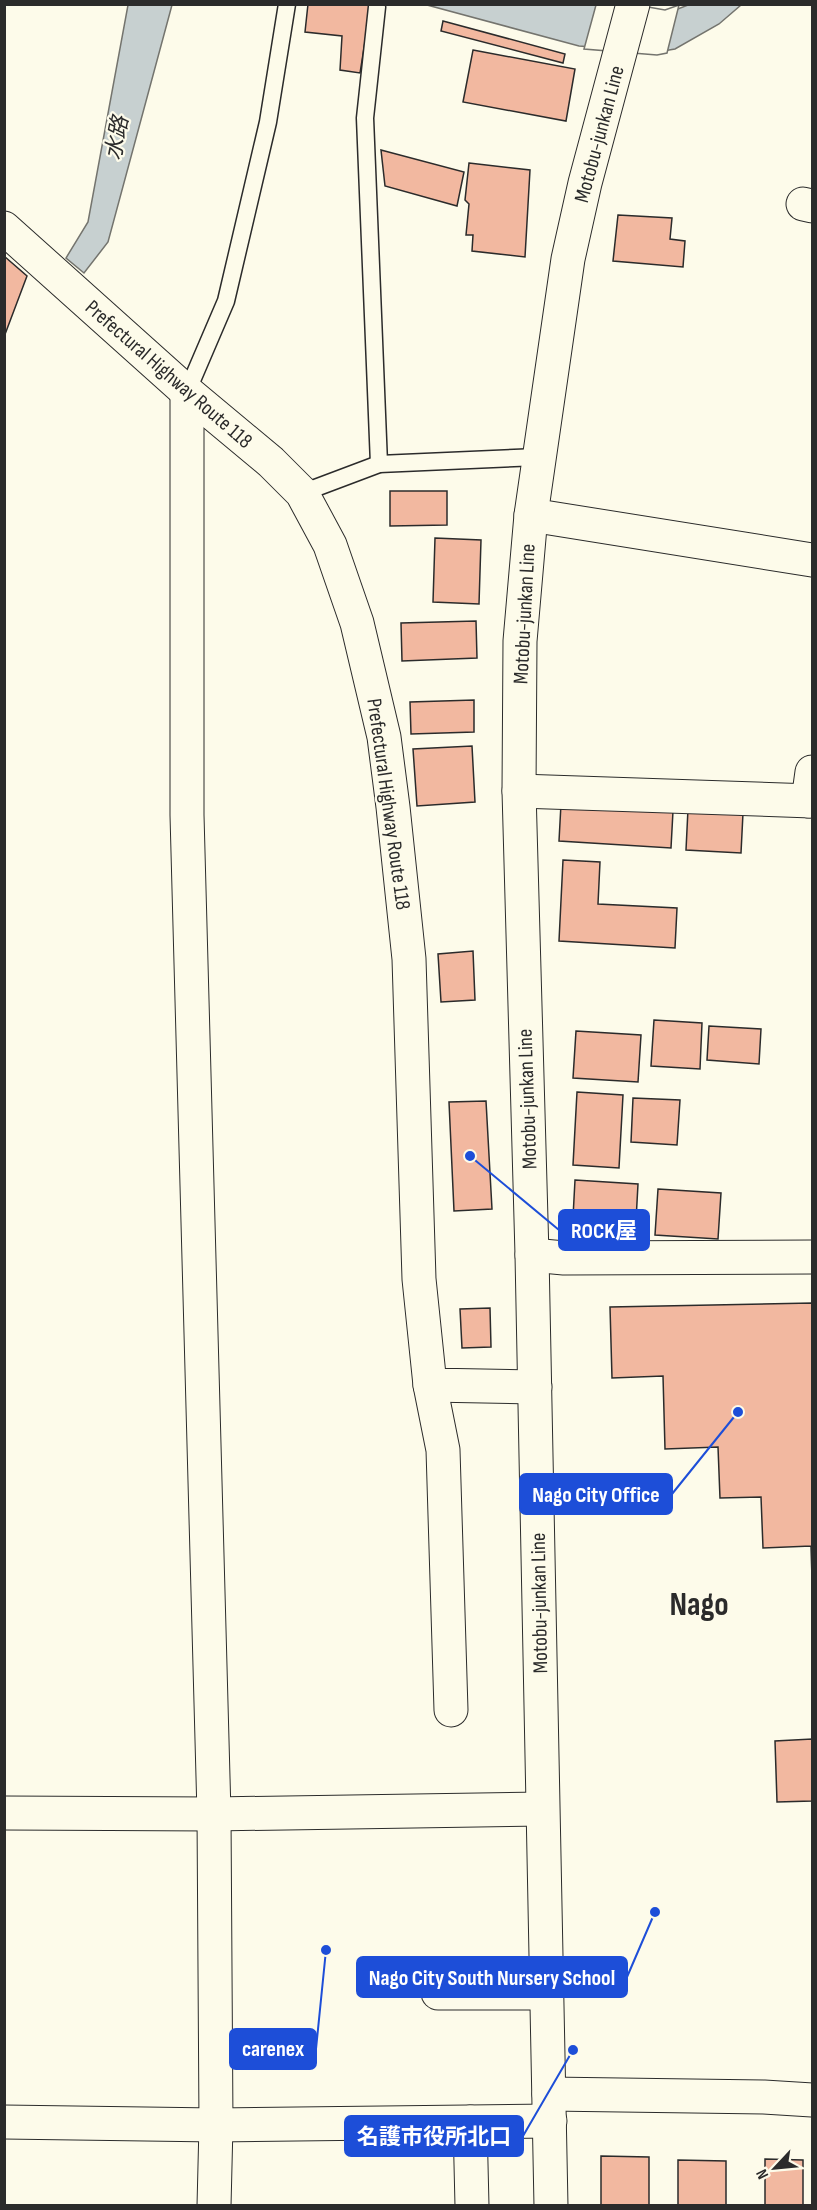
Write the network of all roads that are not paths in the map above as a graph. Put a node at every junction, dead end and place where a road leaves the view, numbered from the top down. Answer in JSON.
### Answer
{"nodes":[{"id":1,"x":287,"y":4,"type":"edge"},
{"id":2,"x":633,"y":4,"type":"edge"},
{"id":3,"x":377,"y":7,"type":"dead end"},
{"id":4,"x":4,"y":228,"type":"edge"},
{"id":5,"x":187,"y":392,"type":"junction"},
{"id":6,"x":538,"y":457,"type":"junction"},
{"id":7,"x":379,"y":464,"type":"junction"},
{"id":8,"x":302,"y":493,"type":"junction"},
{"id":9,"x":531,"y":515,"type":"junction"},
{"id":10,"x":813,"y":560,"type":"edge"},
{"id":11,"x":519,"y":791,"type":"junction"},
{"id":12,"x":811,"y":791,"type":"edge"},
{"id":13,"x":532,"y":1255,"type":"junction"},
{"id":14,"x":813,"y":1257,"type":"edge"},
{"id":15,"x":430,"y":1385,"type":"junction"},
{"id":16,"x":535,"y":1387,"type":"junction"},
{"id":17,"x":451,"y":1710,"type":"dead end"},
{"id":18,"x":542,"y":1809,"type":"junction"},
{"id":19,"x":4,"y":1813,"type":"edge"},
{"id":20,"x":214,"y":1814,"type":"junction"},
{"id":21,"x":438,"y":1993,"type":"dead end"},
{"id":22,"x":547,"y":1994,"type":"junction"},
{"id":23,"x":813,"y":2100,"type":"edge"},
{"id":24,"x":550,"y":2108,"type":"junction"},
{"id":25,"x":4,"y":2122,"type":"edge"},
{"id":26,"x":470,"y":2122,"type":"junction"},
{"id":27,"x":216,"y":2125,"type":"junction"},
{"id":28,"x":214,"y":2205,"type":"edge"},
{"id":29,"x":472,"y":2205,"type":"edge"},
{"id":30,"x":551,"y":2205,"type":"edge"}],
"edges":[{"from":1,"to":5,"type":"lane"},
{"from":2,"to":6,"type":"street","name":"Motobu-junkan Line"},
{"from":3,"to":7,"type":"lane"},
{"from":4,"to":5,"type":"street","name":"Prefectural Highway Route 118"},
{"from":5,"to":8,"type":"street","name":"Prefectural Highway Route 118"},
{"from":5,"to":20,"type":"street"},
{"from":6,"to":7,"type":"lane"},
{"from":6,"to":9,"type":"street","name":"Motobu-junkan Line"},
{"from":7,"to":8,"type":"lane"},
{"from":8,"to":15,"type":"street","name":"Prefectural Highway Route 118"},
{"from":9,"to":10,"type":"street"},
{"from":9,"to":11,"type":"street","name":"Motobu-junkan Line"},
{"from":11,"to":12,"type":"street"},
{"from":11,"to":13,"type":"street","name":"Motobu-junkan Line"},
{"from":13,"to":14,"type":"street"},
{"from":13,"to":16,"type":"street","name":"Motobu-junkan Line"},
{"from":15,"to":16,"type":"street"},
{"from":15,"to":17,"type":"street","name":"Prefectural Highway Route 118"},
{"from":16,"to":18,"type":"street","name":"Motobu-junkan Line"},
{"from":18,"to":20,"type":"street"},
{"from":18,"to":22,"type":"street","name":"Motobu-junkan Line"},
{"from":19,"to":20,"type":"street"},
{"from":20,"to":27,"type":"street"},
{"from":21,"to":22,"type":"street"},
{"from":22,"to":24,"type":"street","name":"Motobu-junkan Line"},
{"from":23,"to":24,"type":"street"},
{"from":24,"to":26,"type":"street"},
{"from":24,"to":30,"type":"street","name":"Motobu-junkan Line"},
{"from":25,"to":27,"type":"street"},
{"from":26,"to":27,"type":"street"},
{"from":26,"to":29,"type":"street"},
{"from":27,"to":28,"type":"street"}]}
